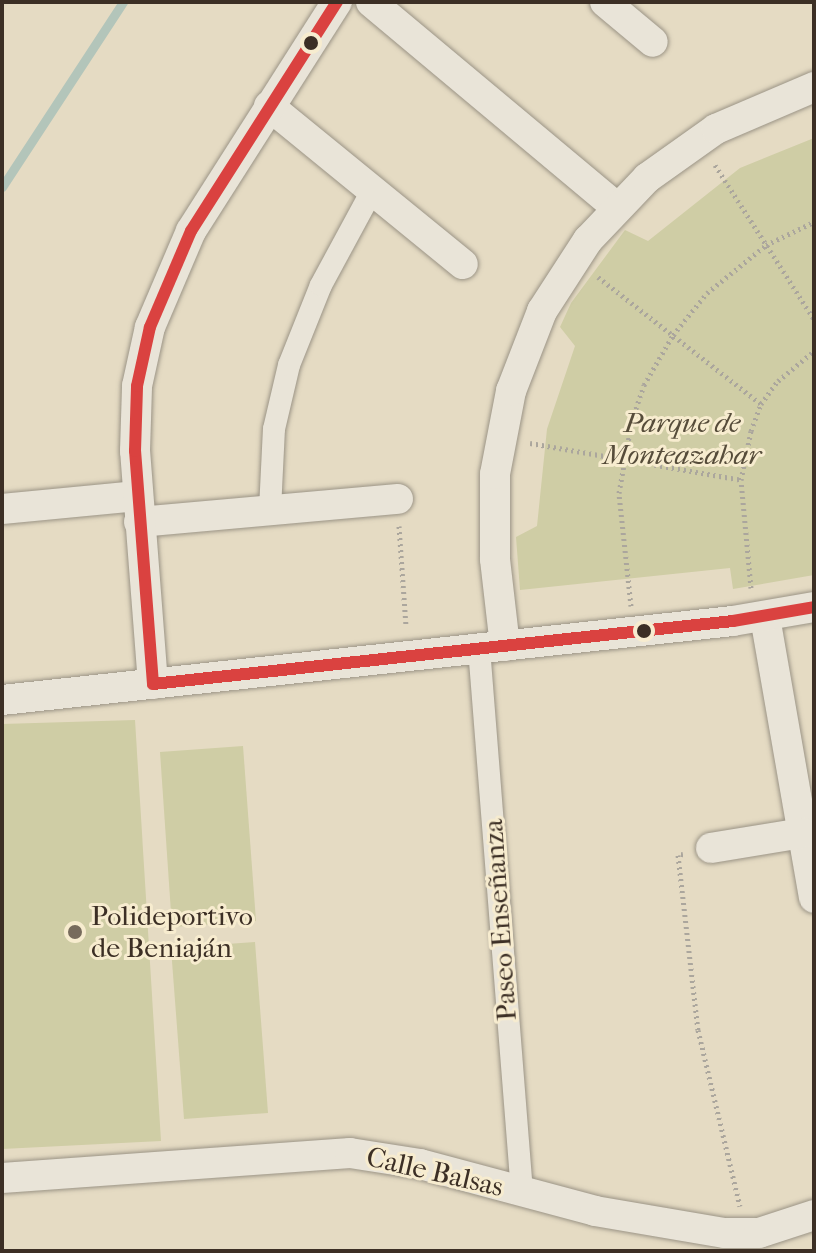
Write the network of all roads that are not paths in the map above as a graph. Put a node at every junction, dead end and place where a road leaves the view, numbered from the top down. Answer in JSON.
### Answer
{"nodes":[{"id":1,"x":337,"y":2,"type":"edge"},
{"id":2,"x":371,"y":2,"type":"edge"},
{"id":3,"x":605,"y":2,"type":"edge"},
{"id":4,"x":653,"y":42,"type":"dead end"},
{"id":5,"x":814,"y":87,"type":"edge"},
{"id":6,"x":269,"y":106,"type":"junction"},
{"id":7,"x":373,"y":189,"type":"junction"},
{"id":8,"x":616,"y":207,"type":"junction"},
{"id":9,"x":463,"y":264,"type":"dead end"},
{"id":10,"x":398,"y":499,"type":"road end"},
{"id":11,"x":2,"y":509,"type":"edge"},
{"id":12,"x":138,"y":509,"type":"junction"},
{"id":13,"x":270,"y":510,"type":"junction"},
{"id":14,"x":814,"y":607,"type":"edge"},
{"id":15,"x":760,"y":618,"type":"junction"},
{"id":16,"x":492,"y":647,"type":"junction"},
{"id":17,"x":153,"y":684,"type":"junction"},
{"id":18,"x":2,"y":700,"type":"edge"},
{"id":19,"x":802,"y":753,"type":"edge"},
{"id":20,"x":803,"y":833,"type":"junction"},
{"id":21,"x":711,"y":848,"type":"road end"},
{"id":22,"x":814,"y":898,"type":"edge"},
{"id":23,"x":2,"y":1178,"type":"edge"},
{"id":24,"x":522,"y":1192,"type":"junction"},
{"id":25,"x":814,"y":1215,"type":"edge"}],
"edges":[{"from":1,"to":6,"type":"street"},
{"from":2,"to":8,"type":"street"},
{"from":3,"to":4,"type":"street"},
{"from":5,"to":8,"type":"street"},
{"from":6,"to":7,"type":"street"},
{"from":6,"to":12,"type":"street"},
{"from":7,"to":9,"type":"street"},
{"from":7,"to":13,"type":"street"},
{"from":8,"to":16,"type":"street"},
{"from":10,"to":13,"type":"street"},
{"from":11,"to":12,"type":"street"},
{"from":12,"to":13,"type":"street"},
{"from":12,"to":17,"type":"street"},
{"from":14,"to":15,"type":"street"},
{"from":15,"to":16,"type":"street"},
{"from":15,"to":19,"type":"street"},
{"from":16,"to":17,"type":"street"},
{"from":16,"to":24,"type":"street","name":"Paseo Enseñanza"},
{"from":17,"to":18,"type":"street"},
{"from":19,"to":20,"type":"street"},
{"from":20,"to":21,"type":"street"},
{"from":20,"to":22,"type":"street"},
{"from":23,"to":24,"type":"street","name":"Calle Balsas"},
{"from":24,"to":25,"type":"street","name":"Calle Balsas"}]}
